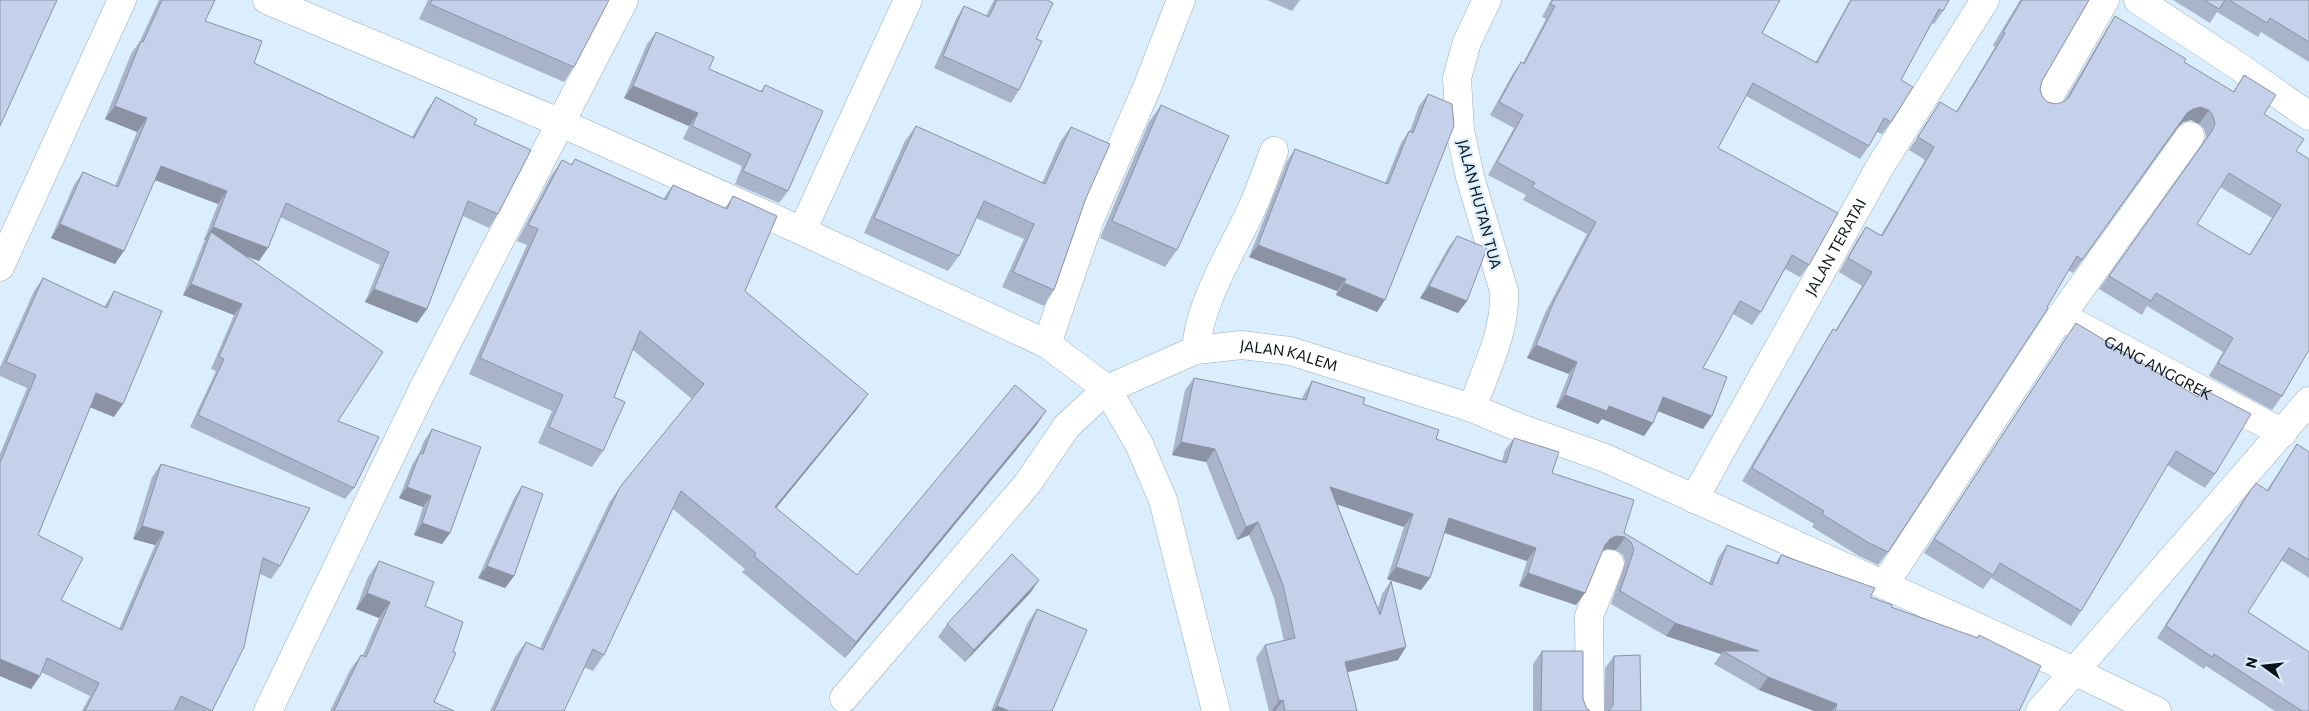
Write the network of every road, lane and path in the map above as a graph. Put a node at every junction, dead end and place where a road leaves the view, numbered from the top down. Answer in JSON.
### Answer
{"nodes":[{"id":1,"x":122,"y":0,"type":"edge"},
{"id":2,"x":267,"y":0,"type":"edge"},
{"id":3,"x":624,"y":0,"type":"edge"},
{"id":4,"x":908,"y":0,"type":"edge"},
{"id":5,"x":1180,"y":0,"type":"edge"},
{"id":6,"x":1488,"y":0,"type":"edge"},
{"id":7,"x":1985,"y":0,"type":"edge"},
{"id":8,"x":2105,"y":0,"type":"edge"},
{"id":9,"x":2138,"y":0,"type":"edge"},
{"id":10,"x":2046,"y":102,"type":"edge"},
{"id":11,"x":2309,"y":116,"type":"edge"},
{"id":12,"x":561,"y":123,"type":"junction"},
{"id":13,"x":2190,"y":136,"type":"dead end"},
{"id":14,"x":1274,"y":151,"type":"dead end"},
{"id":15,"x":802,"y":231,"type":"junction"},
{"id":16,"x":0,"y":267,"type":"edge"},
{"id":17,"x":2061,"y":316,"type":"junction"},
{"id":18,"x":1047,"y":344,"type":"junction"},
{"id":19,"x":1196,"y":350,"type":"junction"},
{"id":20,"x":1107,"y":389,"type":"junction"},
{"id":21,"x":2309,"y":401,"type":"edge"},
{"id":22,"x":1472,"y":408,"type":"junction"},
{"id":23,"x":2283,"y":434,"type":"junction"},
{"id":24,"x":1694,"y":499,"type":"junction"},
{"id":25,"x":1610,"y":564,"type":"dead end"},
{"id":26,"x":1884,"y":586,"type":"junction"},
{"id":27,"x":2074,"y":670,"type":"junction"},
{"id":28,"x":844,"y":698,"type":"dead end"},
{"id":29,"x":268,"y":711,"type":"edge"},
{"id":30,"x":1216,"y":711,"type":"edge"},
{"id":31,"x":1590,"y":711,"type":"edge"},
{"id":32,"x":2040,"y":711,"type":"edge"},
{"id":33,"x":2157,"y":711,"type":"edge"}],
"edges":[{"from":1,"to":16,"type":"street"},
{"from":2,"to":12,"type":"street"},
{"from":3,"to":12,"type":"street"},
{"from":4,"to":15,"type":"street"},
{"from":5,"to":18,"type":"street"},
{"from":6,"to":22,"type":"street","name":"JALAN HUTAN TUA"},
{"from":7,"to":24,"type":"street","name":"JALAN TERATAI"},
{"from":8,"to":10,"type":"street"},
{"from":9,"to":11,"type":"street"},
{"from":12,"to":15,"type":"street"},
{"from":12,"to":29,"type":"street"},
{"from":13,"to":17,"type":"street"},
{"from":14,"to":19,"type":"street"},
{"from":15,"to":18,"type":"street"},
{"from":17,"to":23,"type":"street","name":"GANG ANGGREK"},
{"from":17,"to":26,"type":"street"},
{"from":18,"to":20,"type":"street"},
{"from":19,"to":20,"type":"street","name":"JALAN KALEM"},
{"from":19,"to":22,"type":"street","name":"JALAN KALEM"},
{"from":20,"to":28,"type":"street","name":"JALAN KALEM"},
{"from":20,"to":30,"type":"street"},
{"from":21,"to":23,"type":"street"},
{"from":22,"to":24,"type":"street","name":"JALAN KALEM"},
{"from":23,"to":27,"type":"street"},
{"from":24,"to":26,"type":"street","name":"JALAN KALEM"},
{"from":25,"to":31,"type":"street"},
{"from":26,"to":27,"type":"street","name":"JALAN KALEM"},
{"from":27,"to":32,"type":"street"},
{"from":27,"to":33,"type":"street","name":"JALAN KALEM"}]}
